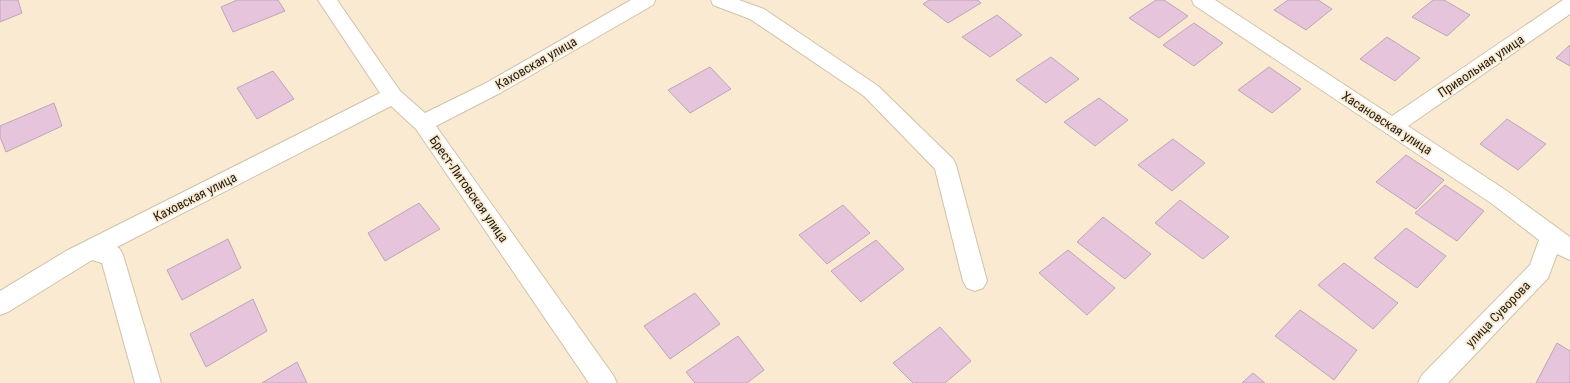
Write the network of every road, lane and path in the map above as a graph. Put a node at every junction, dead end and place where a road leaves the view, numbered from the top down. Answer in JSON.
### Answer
{"nodes":[{"id":1,"x":327,"y":0,"type":"edge"},
{"id":2,"x":646,"y":0,"type":"edge"},
{"id":3,"x":720,"y":0,"type":"edge"},
{"id":4,"x":1201,"y":0,"type":"edge"},
{"id":5,"x":1570,"y":5,"type":"edge"},
{"id":6,"x":393,"y":96,"type":"junction"},
{"id":7,"x":423,"y":122,"type":"junction"},
{"id":8,"x":1392,"y":126,"type":"junction"},
{"id":9,"x":1561,"y":244,"type":"edge"},
{"id":10,"x":90,"y":250,"type":"junction"},
{"id":11,"x":975,"y":281,"type":"dead end"},
{"id":12,"x":0,"y":304,"type":"edge"},
{"id":13,"x":148,"y":383,"type":"edge"},
{"id":14,"x":604,"y":383,"type":"edge"},
{"id":15,"x":1431,"y":383,"type":"edge"}],
"edges":[{"from":1,"to":6,"type":"street","name":"Брест-Литовская улица"},
{"from":2,"to":7,"type":"street","name":"Каховская улица"},
{"from":3,"to":11,"type":"street"},
{"from":4,"to":8,"type":"street","name":"Хасановская улица"},
{"from":5,"to":8,"type":"street","name":"Привольная улица"},
{"from":6,"to":7,"type":"street","name":"Брест-Литовская улица"},
{"from":6,"to":10,"type":"street","name":"Каховская улица"},
{"from":7,"to":14,"type":"street","name":"Брест-Литовская улица"},
{"from":8,"to":9,"type":"street","name":"Хасановская улица"},
{"from":9,"to":15,"type":"street","name":"улица Суворова"},
{"from":10,"to":12,"type":"street","name":"Каховская улица"},
{"from":10,"to":13,"type":"street"}]}
